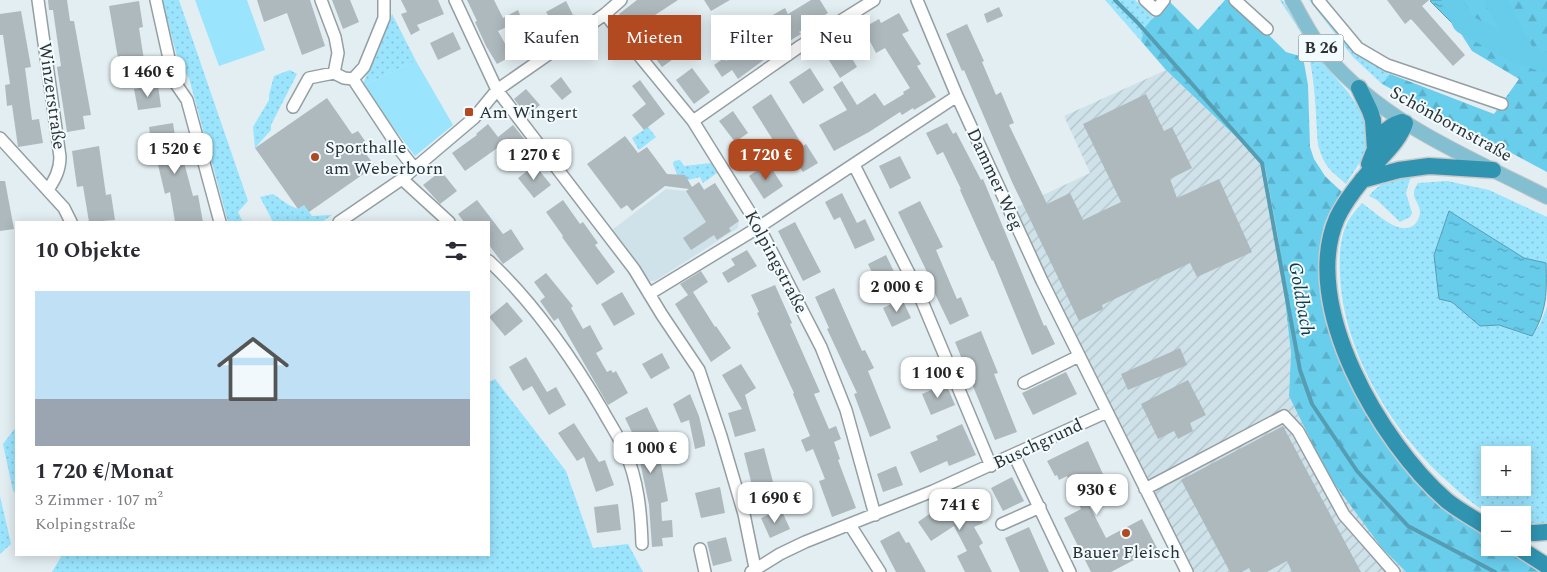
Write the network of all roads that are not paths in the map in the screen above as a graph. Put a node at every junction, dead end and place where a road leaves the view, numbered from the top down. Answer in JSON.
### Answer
{"nodes":[{"id":1,"x":38,"y":0,"type":"edge"},
{"id":2,"x":156,"y":0,"type":"edge"},
{"id":3,"x":322,"y":0,"type":"edge"},
{"id":4,"x":384,"y":0,"type":"edge"},
{"id":5,"x":455,"y":0,"type":"edge"},
{"id":6,"x":621,"y":0,"type":"edge"},
{"id":7,"x":874,"y":0,"type":"edge"},
{"id":8,"x":917,"y":0,"type":"edge"},
{"id":9,"x":1145,"y":0,"type":"edge"},
{"id":10,"x":1164,"y":0,"type":"edge"},
{"id":11,"x":1235,"y":0,"type":"edge"},
{"id":12,"x":1292,"y":0,"type":"edge"},
{"id":13,"x":1318,"y":0,"type":"edge"},
{"id":14,"x":605,"y":14,"type":"junction"},
{"id":15,"x":1267,"y":29,"type":"dead end"},
{"id":16,"x":334,"y":73,"type":"junction"},
{"id":17,"x":353,"y":79,"type":"junction"},
{"id":18,"x":1359,"y":88,"type":"junction"},
{"id":19,"x":497,"y":90,"type":"junction"},
{"id":20,"x":957,"y":96,"type":"junction"},
{"id":21,"x":1502,"y":104,"type":"dead end"},
{"id":22,"x":293,"y":108,"type":"dead end"},
{"id":23,"x":693,"y":121,"type":"junction"},
{"id":24,"x":1404,"y":123,"type":"junction"},
{"id":25,"x":0,"y":138,"type":"edge"},
{"id":26,"x":1375,"y":150,"type":"junction"},
{"id":27,"x":854,"y":165,"type":"junction"},
{"id":28,"x":414,"y":168,"type":"junction"},
{"id":29,"x":1493,"y":170,"type":"junction"},
{"id":30,"x":402,"y":179,"type":"junction"},
{"id":31,"x":1362,"y":180,"type":"junction"},
{"id":32,"x":48,"y":190,"type":"junction"},
{"id":33,"x":1547,"y":197,"type":"edge"},
{"id":34,"x":70,"y":221,"type":"edge"},
{"id":35,"x":220,"y":221,"type":"edge"},
{"id":36,"x":340,"y":221,"type":"edge"},
{"id":37,"x":448,"y":221,"type":"edge"},
{"id":38,"x":759,"y":226,"type":"junction"},
{"id":39,"x":490,"y":261,"type":"edge"},
{"id":40,"x":649,"y":294,"type":"junction"},
{"id":41,"x":1079,"y":356,"type":"junction"},
{"id":42,"x":1024,"y":383,"type":"dead end"},
{"id":43,"x":1107,"y":412,"type":"junction"},
{"id":44,"x":1014,"y":455,"type":"junction"},
{"id":45,"x":991,"y":466,"type":"junction"},
{"id":46,"x":1144,"y":488,"type":"junction"},
{"id":47,"x":1040,"y":506,"type":"junction"},
{"id":48,"x":874,"y":515,"type":"junction"},
{"id":49,"x":1481,"y":523,"type":"edge"},
{"id":50,"x":1002,"y":524,"type":"dead end"},
{"id":51,"x":850,"y":525,"type":"junction"},
{"id":52,"x":1547,"y":532,"type":"edge"},
{"id":53,"x":1531,"y":534,"type":"edge"},
{"id":54,"x":642,"y":544,"type":"dead end"},
{"id":55,"x":700,"y":549,"type":"dead end"},
{"id":56,"x":1531,"y":556,"type":"edge"},
{"id":57,"x":1547,"y":566,"type":"edge"},
{"id":58,"x":753,"y":570,"type":"edge"},
{"id":59,"x":705,"y":572,"type":"edge"},
{"id":60,"x":880,"y":572,"type":"edge"},
{"id":61,"x":1070,"y":572,"type":"edge"},
{"id":62,"x":1187,"y":572,"type":"edge"},
{"id":63,"x":1394,"y":572,"type":"edge"}],
"edges":[{"from":1,"to":32,"type":"street","name":"Winzerstraße"},
{"from":2,"to":35,"type":"street"},
{"from":3,"to":16,"type":"street"},
{"from":4,"to":17,"type":"street"},
{"from":5,"to":19,"type":"street"},
{"from":6,"to":14,"type":"street"},
{"from":7,"to":23,"type":"street"},
{"from":8,"to":20,"type":"street","name":"Dammer Weg"},
{"from":9,"to":10,"type":"street"},
{"from":11,"to":15,"type":"street"},
{"from":12,"to":18,"type":"main road","name":"Schönbornstraße","number":"B 26"},
{"from":13,"to":21,"type":"street"},
{"from":14,"to":19,"type":"street"},
{"from":14,"to":23,"type":"street","name":"Kolpingstraße"},
{"from":16,"to":17,"type":"street"},
{"from":16,"to":22,"type":"street"},
{"from":17,"to":28,"type":"street"},
{"from":18,"to":24,"type":"main road","name":"Schönbornstraße","number":"B 26"},
{"from":18,"to":26,"type":"highway"},
{"from":19,"to":28,"type":"street"},
{"from":19,"to":40,"type":"street"},
{"from":20,"to":27,"type":"street"},
{"from":20,"to":41,"type":"street","name":"Dammer Weg"},
{"from":23,"to":38,"type":"street","name":"Kolpingstraße"},
{"from":24,"to":26,"type":"highway"},
{"from":24,"to":29,"type":"main road","name":"Schönbornstraße","number":"B 26"},
{"from":24,"to":31,"type":"highway"},
{"from":25,"to":32,"type":"street"},
{"from":26,"to":31,"type":"highway"},
{"from":27,"to":38,"type":"street"},
{"from":27,"to":45,"type":"street"},
{"from":28,"to":30,"type":"street"},
{"from":29,"to":31,"type":"highway"},
{"from":29,"to":33,"type":"main road","name":"Schönbornstraße","number":"B 26"},
{"from":30,"to":36,"type":"street"},
{"from":30,"to":37,"type":"street"},
{"from":31,"to":49,"type":"highway"},
{"from":32,"to":34,"type":"street"},
{"from":38,"to":40,"type":"street"},
{"from":38,"to":48,"type":"street","name":"Kolpingstraße"},
{"from":39,"to":54,"type":"street"},
{"from":40,"to":58,"type":"street"},
{"from":41,"to":42,"type":"street"},
{"from":41,"to":43,"type":"street","name":"Dammer Weg"},
{"from":43,"to":44,"type":"street","name":"Buschgrund"},
{"from":43,"to":46,"type":"street","name":"Dammer Weg"},
{"from":44,"to":45,"type":"street","name":"Buschgrund"},
{"from":44,"to":47,"type":"street"},
{"from":45,"to":48,"type":"street","name":"Buschgrund"},
{"from":46,"to":62,"type":"street","name":"Dammer Weg"},
{"from":46,"to":63,"type":"street"},
{"from":47,"to":50,"type":"street"},
{"from":47,"to":61,"type":"street"},
{"from":48,"to":51,"type":"street","name":"Buschgrund"},
{"from":51,"to":58,"type":"street","name":"Buschgrund"},
{"from":51,"to":60,"type":"street"},
{"from":52,"to":53,"type":"highway"},
{"from":55,"to":59,"type":"street"},
{"from":56,"to":57,"type":"highway"}]}
